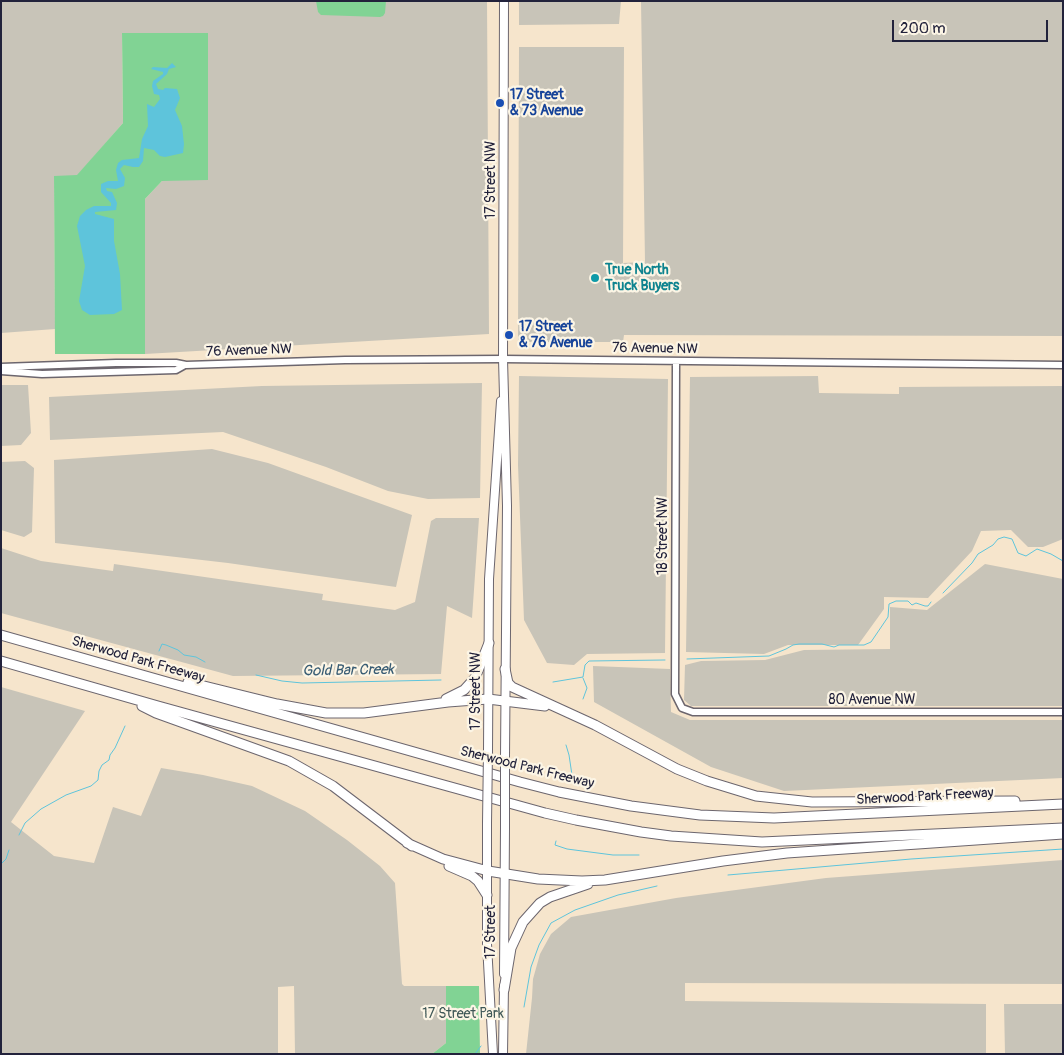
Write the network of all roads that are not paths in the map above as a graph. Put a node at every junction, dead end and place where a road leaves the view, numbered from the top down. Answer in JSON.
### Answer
{"nodes":[{"id":1,"x":504,"y":1,"type":"edge"},
{"id":2,"x":504,"y":359,"type":"junction"},
{"id":3,"x":676,"y":361,"type":"junction"},
{"id":4,"x":186,"y":365,"type":"junction"},
{"id":5,"x":1063,"y":365,"type":"edge"},
{"id":6,"x":1,"y":367,"type":"edge"},
{"id":7,"x":1,"y":371,"type":"edge"},
{"id":8,"x":1,"y":635,"type":"edge"},
{"id":9,"x":489,"y":643,"type":"junction"},
{"id":10,"x":1,"y":660,"type":"edge"},
{"id":11,"x":505,"y":669,"type":"junction"},
{"id":12,"x":126,"y":671,"type":"junction"},
{"id":13,"x":112,"y":692,"type":"junction"},
{"id":14,"x":488,"y":698,"type":"junction"},
{"id":15,"x":506,"y":701,"type":"junction"},
{"id":16,"x":417,"y":706,"type":"junction"},
{"id":17,"x":682,"y":708,"type":"joint"},
{"id":18,"x":562,"y":710,"type":"junction"},
{"id":19,"x":1063,"y":712,"type":"edge"},
{"id":20,"x":1060,"y":804,"type":"edge"},
{"id":21,"x":1063,"y":828,"type":"edge"},
{"id":22,"x":1063,"y":834,"type":"edge"},
{"id":23,"x":407,"y":842,"type":"junction"},
{"id":24,"x":488,"y":871,"type":"junction"},
{"id":25,"x":504,"y":874,"type":"junction"},
{"id":26,"x":605,"y":880,"type":"junction"},
{"id":27,"x":487,"y":895,"type":"junction"},
{"id":28,"x":504,"y":990,"type":"junction"},
{"id":29,"x":493,"y":1054,"type":"edge"},
{"id":30,"x":503,"y":1054,"type":"edge"}],
"edges":[{"from":1,"to":2,"type":"main road","name":"17 Street NW"},
{"from":2,"to":3,"type":"street","name":"76 Avenue NW"},
{"from":2,"to":4,"type":"street","name":"76 Avenue NW"},
{"from":2,"to":9,"type":"main road","name":"17 Street NW"},
{"from":2,"to":11,"type":"main road","name":"17 Street NW"},
{"from":3,"to":5,"type":"street","name":"76 Avenue NW"},
{"from":3,"to":17,"type":"street","name":"18 Street NW"},
{"from":4,"to":6,"type":"street","name":"76 Avenue NW"},
{"from":4,"to":7,"type":"street","name":"76 Avenue NW"},
{"from":8,"to":12,"type":"highway","name":"Sherwood Park Freeway"},
{"from":9,"to":14,"type":"main road","name":"17 Street NW"},
{"from":9,"to":16,"type":"highway"},
{"from":10,"to":13,"type":"highway"},
{"from":11,"to":15,"type":"main road","name":"17 Street NW"},
{"from":11,"to":18,"type":"highway"},
{"from":12,"to":16,"type":"highway"},
{"from":12,"to":20,"type":"highway","name":"Sherwood Park Freeway"},
{"from":13,"to":21,"type":"highway"},
{"from":13,"to":23,"type":"highway"},
{"from":14,"to":15,"type":"highway"},
{"from":14,"to":16,"type":"highway"},
{"from":14,"to":24,"type":"main road","name":"17 Street NW","bridge":true},
{"from":15,"to":18,"type":"highway"},
{"from":15,"to":25,"type":"main road","name":"17 Street NW","bridge":true},
{"from":17,"to":19,"type":"street","name":"80 Avenue NW"},
{"from":18,"to":20,"type":"highway"},
{"from":22,"to":26,"type":"highway"},
{"from":23,"to":24,"type":"highway"},
{"from":23,"to":27,"type":"highway"},
{"from":24,"to":25,"type":"highway"},
{"from":24,"to":27,"type":"main road","name":"17 Street NW"},
{"from":25,"to":26,"type":"highway"},
{"from":25,"to":28,"type":"main road","name":"17 Street"},
{"from":26,"to":28,"type":"highway"},
{"from":27,"to":29,"type":"main road","name":"17 Street NW"},
{"from":28,"to":30,"type":"main road"}]}
